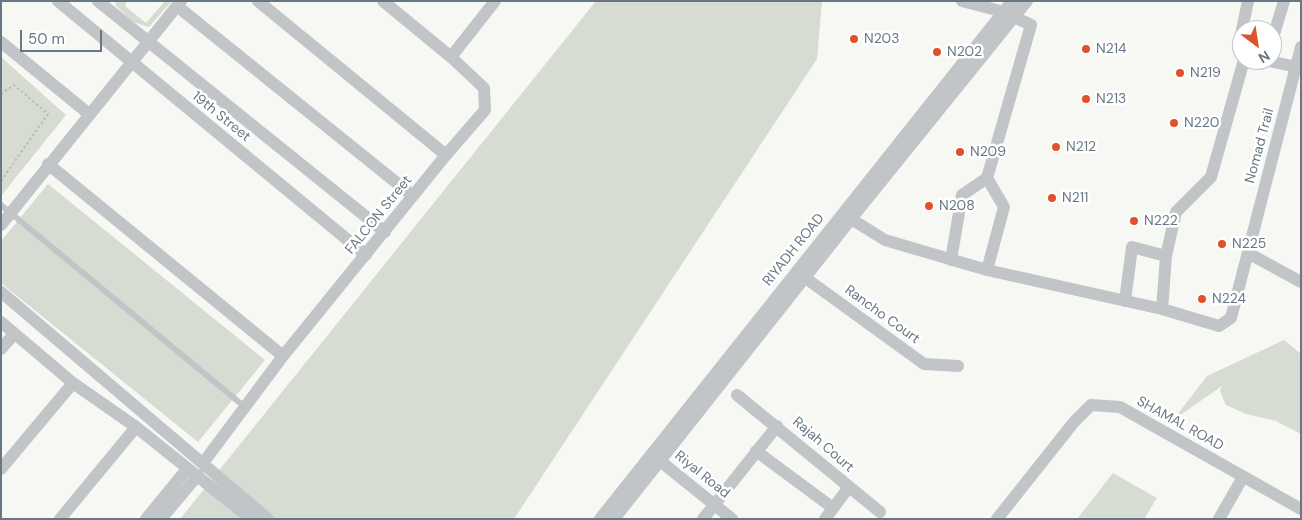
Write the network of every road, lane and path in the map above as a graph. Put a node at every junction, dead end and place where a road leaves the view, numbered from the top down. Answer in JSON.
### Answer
{"nodes":[{"id":1,"x":58,"y":1,"type":"edge"},
{"id":2,"x":258,"y":1,"type":"edge"},
{"id":3,"x":383,"y":1,"type":"edge"},
{"id":4,"x":495,"y":1,"type":"edge"},
{"id":5,"x":962,"y":1,"type":"edge"},
{"id":6,"x":1012,"y":1,"type":"edge"},
{"id":7,"x":1027,"y":1,"type":"edge"},
{"id":8,"x":1248,"y":1,"type":"edge"},
{"id":9,"x":1284,"y":1,"type":"edge"},
{"id":10,"x":100,"y":2,"type":"edge"},
{"id":11,"x":179,"y":4,"type":"edge"},
{"id":12,"x":1009,"y":15,"type":"junction"},
{"id":13,"x":1244,"y":20,"type":"edge"},
{"id":14,"x":1278,"y":20,"type":"edge"},
{"id":15,"x":1,"y":42,"type":"edge"},
{"id":16,"x":148,"y":42,"type":"junction"},
{"id":17,"x":1301,"y":47,"type":"edge"},
{"id":18,"x":451,"y":58,"type":"junction"},
{"id":19,"x":131,"y":62,"type":"junction"},
{"id":20,"x":1282,"y":63,"type":"edge"},
{"id":21,"x":1297,"y":66,"type":"junction"},
{"id":22,"x":1241,"y":70,"type":"edge"},
{"id":23,"x":1,"y":94,"type":"edge"},
{"id":24,"x":89,"y":114,"type":"junction"},
{"id":25,"x":446,"y":155,"type":"junction"},
{"id":26,"x":48,"y":164,"type":"junction"},
{"id":27,"x":987,"y":178,"type":"junction"},
{"id":28,"x":1,"y":181,"type":"edge"},
{"id":29,"x":413,"y":196,"type":"junction"},
{"id":30,"x":6,"y":209,"type":"edge"},
{"id":31,"x":848,"y":217,"type":"junction"},
{"id":32,"x":1,"y":225,"type":"edge"},
{"id":33,"x":385,"y":232,"type":"junction"},
{"id":34,"x":1248,"y":252,"type":"junction"},
{"id":35,"x":366,"y":255,"type":"junction"},
{"id":36,"x":1166,"y":256,"type":"junction"},
{"id":37,"x":951,"y":260,"type":"junction"},
{"id":38,"x":987,"y":270,"type":"junction"},
{"id":39,"x":801,"y":275,"type":"junction"},
{"id":40,"x":1301,"y":282,"type":"edge"},
{"id":41,"x":1,"y":292,"type":"edge"},
{"id":42,"x":1125,"y":302,"type":"junction"},
{"id":43,"x":1162,"y":309,"type":"junction"},
{"id":44,"x":1,"y":322,"type":"edge"},
{"id":45,"x":14,"y":334,"type":"junction"},
{"id":46,"x":1,"y":349,"type":"edge"},
{"id":47,"x":283,"y":356,"type":"junction"},
{"id":48,"x":958,"y":366,"type":"dead end"},
{"id":49,"x":73,"y":383,"type":"junction"},
{"id":50,"x":737,"y":394,"type":"dead end"},
{"id":51,"x":246,"y":408,"type":"junction"},
{"id":52,"x":777,"y":426,"type":"junction"},
{"id":53,"x":136,"y":427,"type":"junction"},
{"id":54,"x":756,"y":452,"type":"junction"},
{"id":55,"x":656,"y":457,"type":"junction"},
{"id":56,"x":1,"y":469,"type":"edge"},
{"id":57,"x":196,"y":469,"type":"junction"},
{"id":58,"x":1243,"y":476,"type":"junction"},
{"id":59,"x":849,"y":487,"type":"junction"},
{"id":60,"x":715,"y":504,"type":"junction"},
{"id":61,"x":833,"y":508,"type":"junction"},
{"id":62,"x":1301,"y":509,"type":"edge"},
{"id":63,"x":880,"y":512,"type":"dead end"},
{"id":64,"x":60,"y":519,"type":"edge"},
{"id":65,"x":146,"y":519,"type":"edge"},
{"id":66,"x":161,"y":519,"type":"edge"},
{"id":67,"x":252,"y":519,"type":"edge"},
{"id":68,"x":268,"y":519,"type":"edge"},
{"id":69,"x":600,"y":519,"type":"edge"},
{"id":70,"x":614,"y":519,"type":"edge"},
{"id":71,"x":703,"y":519,"type":"edge"},
{"id":72,"x":732,"y":519,"type":"edge"},
{"id":73,"x":825,"y":519,"type":"edge"},
{"id":74,"x":997,"y":519,"type":"edge"},
{"id":75,"x":1219,"y":519,"type":"edge"}],
"edges":[{"from":1,"to":19,"type":"street","name":"19th Street"},
{"from":2,"to":25,"type":"street"},
{"from":3,"to":18,"type":"street","name":"FALCON Street"},
{"from":4,"to":18,"type":"street"},
{"from":5,"to":12,"type":"street"},
{"from":6,"to":12,"type":"street","name":"RIYADH ROAD"},
{"from":7,"to":12,"type":"street"},
{"from":8,"to":13,"type":"street"},
{"from":9,"to":14,"type":"street"},
{"from":10,"to":16,"type":"street","name":"19th Street"},
{"from":11,"to":16,"type":"street"},
{"from":11,"to":29,"type":"street"},
{"from":12,"to":27,"type":"street"},
{"from":12,"to":31,"type":"street","name":"RIYADH ROAD"},
{"from":15,"to":24,"type":"street"},
{"from":16,"to":19,"type":"street"},
{"from":16,"to":33,"type":"street","name":"19th Street"},
{"from":17,"to":21,"type":"street","name":"Nomad Trail"},
{"from":18,"to":25,"type":"street","name":"FALCON Street"},
{"from":19,"to":24,"type":"street"},
{"from":19,"to":35,"type":"street","name":"19th Street"},
{"from":20,"to":21,"type":"street"},
{"from":21,"to":34,"type":"street","name":"Nomad Trail"},
{"from":22,"to":36,"type":"street"},
{"from":23,"to":28,"type":"path"},
{"from":24,"to":26,"type":"street"},
{"from":25,"to":29,"type":"street","name":"FALCON Street"},
{"from":26,"to":30,"type":"street"},
{"from":26,"to":47,"type":"street"},
{"from":27,"to":37,"type":"street"},
{"from":27,"to":38,"type":"street"},
{"from":29,"to":33,"type":"street","name":"FALCON Street"},
{"from":30,"to":32,"type":"street"},
{"from":30,"to":51,"type":"lane"},
{"from":31,"to":37,"type":"street"},
{"from":31,"to":39,"type":"street","name":"RIYADH ROAD"},
{"from":33,"to":35,"type":"street","name":"FALCON Street"},
{"from":34,"to":40,"type":"street"},
{"from":34,"to":43,"type":"street","name":"Nomad Trail"},
{"from":35,"to":47,"type":"street","name":"FALCON Street"},
{"from":36,"to":42,"type":"street"},
{"from":36,"to":43,"type":"street"},
{"from":37,"to":38,"type":"street"},
{"from":38,"to":42,"type":"street"},
{"from":39,"to":48,"type":"street","name":"Rancho Court"},
{"from":39,"to":55,"type":"street","name":"RIYADH ROAD"},
{"from":41,"to":57,"type":"street"},
{"from":42,"to":43,"type":"street"},
{"from":44,"to":45,"type":"street"},
{"from":45,"to":46,"type":"street"},
{"from":45,"to":49,"type":"street"},
{"from":47,"to":51,"type":"street","name":"FALCON Street"},
{"from":49,"to":53,"type":"street"},
{"from":49,"to":56,"type":"street"},
{"from":50,"to":52,"type":"street","name":"Rajah Court"},
{"from":51,"to":57,"type":"street","name":"FALCON Street"},
{"from":52,"to":54,"type":"street","name":"Rajah Court"},
{"from":52,"to":59,"type":"street","name":"Rajah Court"},
{"from":53,"to":57,"type":"street"},
{"from":53,"to":64,"type":"street"},
{"from":54,"to":60,"type":"street","name":"Rajah Court"},
{"from":54,"to":61,"type":"street"},
{"from":55,"to":60,"type":"street","name":"Riyal Road"},
{"from":55,"to":69,"type":"street","name":"RIYADH ROAD"},
{"from":55,"to":70,"type":"street","name":"RIYADH ROAD"},
{"from":57,"to":65,"type":"street"},
{"from":57,"to":66,"type":"street"},
{"from":57,"to":67,"type":"street"},
{"from":57,"to":68,"type":"street"},
{"from":58,"to":62,"type":"street","name":"SHAMAL ROAD"},
{"from":58,"to":74,"type":"street","name":"SHAMAL ROAD"},
{"from":58,"to":75,"type":"street"},
{"from":59,"to":61,"type":"street","name":"Rajah Court"},
{"from":59,"to":63,"type":"street","name":"Rajah Court"},
{"from":60,"to":71,"type":"street","name":"Rajah Court"},
{"from":60,"to":72,"type":"street","name":"Riyal Road"},
{"from":61,"to":73,"type":"street","name":"Rajah Court"}]}
